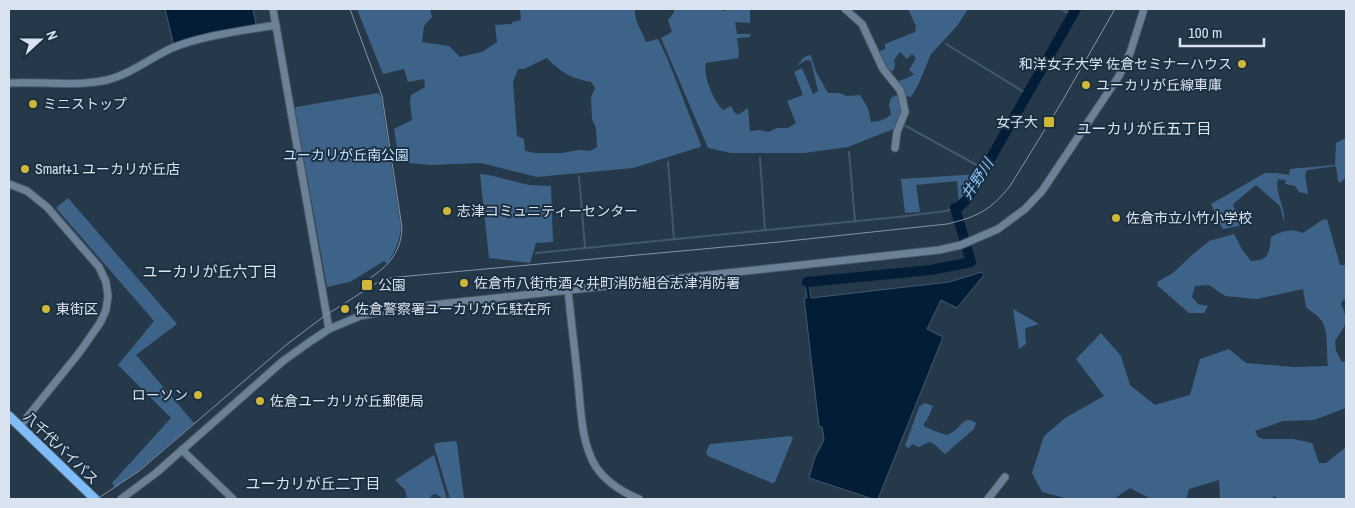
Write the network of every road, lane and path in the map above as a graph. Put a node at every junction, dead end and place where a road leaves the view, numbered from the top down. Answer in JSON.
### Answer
{"nodes":[{"id":1,"x":273,"y":9,"type":"edge"},
{"id":2,"x":845,"y":9,"type":"edge"},
{"id":3,"x":1144,"y":9,"type":"edge"},
{"id":4,"x":276,"y":25,"type":"junction"},
{"id":5,"x":9,"y":83,"type":"edge"},
{"id":6,"x":896,"y":148,"type":"dead end"},
{"id":7,"x":9,"y":184,"type":"edge"},
{"id":8,"x":568,"y":290,"type":"junction"},
{"id":9,"x":329,"y":329,"type":"junction"},
{"id":10,"x":9,"y":416,"type":"edge"},
{"id":11,"x":20,"y":426,"type":"junction"},
{"id":12,"x":182,"y":450,"type":"junction"},
{"id":13,"x":1005,"y":477,"type":"dead end"},
{"id":14,"x":95,"y":499,"type":"edge"},
{"id":15,"x":121,"y":499,"type":"edge"},
{"id":16,"x":232,"y":499,"type":"edge"},
{"id":17,"x":639,"y":499,"type":"edge"},
{"id":18,"x":988,"y":499,"type":"edge"}],
"edges":[{"from":1,"to":4,"type":"street"},
{"from":2,"to":6,"type":"street"},
{"from":3,"to":8,"type":"street"},
{"from":4,"to":5,"type":"street"},
{"from":4,"to":9,"type":"street"},
{"from":7,"to":11,"type":"street"},
{"from":8,"to":9,"type":"street"},
{"from":8,"to":17,"type":"street"},
{"from":9,"to":12,"type":"street"},
{"from":10,"to":11,"type":"highway","name":"八千代バイパス"},
{"from":11,"to":14,"type":"highway","name":"八千代バイパス"},
{"from":12,"to":15,"type":"street"},
{"from":12,"to":16,"type":"street"},
{"from":13,"to":18,"type":"street"}]}
